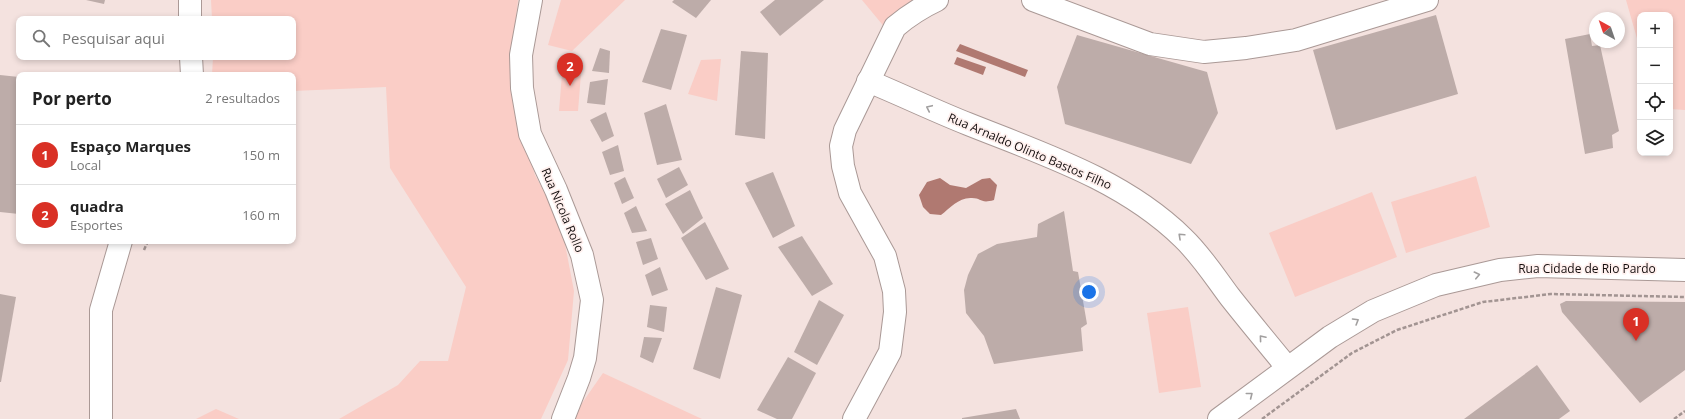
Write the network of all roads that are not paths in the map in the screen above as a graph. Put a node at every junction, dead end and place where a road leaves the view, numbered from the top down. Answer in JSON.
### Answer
{"nodes":[{"id":1,"x":190,"y":0,"type":"edge"},
{"id":2,"x":530,"y":0,"type":"edge"},
{"id":3,"x":937,"y":0,"type":"edge"},
{"id":4,"x":1033,"y":0,"type":"edge"},
{"id":5,"x":1427,"y":0,"type":"edge"},
{"id":6,"x":190,"y":16,"type":"edge"},
{"id":7,"x":191,"y":60,"type":"edge"},
{"id":8,"x":192,"y":72,"type":"edge"},
{"id":9,"x":868,"y":81,"type":"junction"},
{"id":10,"x":120,"y":244,"type":"edge"},
{"id":11,"x":1685,"y":270,"type":"edge"},
{"id":12,"x":1287,"y":367,"type":"junction"},
{"id":13,"x":101,"y":419,"type":"edge"},
{"id":14,"x":563,"y":419,"type":"edge"},
{"id":15,"x":854,"y":419,"type":"edge"},
{"id":16,"x":1219,"y":419,"type":"edge"}],
"edges":[{"from":1,"to":6,"type":"street"},
{"from":2,"to":14,"type":"street","name":"Rua Nicola Rollo"},
{"from":3,"to":9,"type":"street"},
{"from":4,"to":5,"type":"street"},
{"from":7,"to":8,"type":"street"},
{"from":12,"to":9,"type":"street","name":"Rua Arnaldo Olinto Bastos Filho","one_way":true},
{"from":9,"to":15,"type":"street"},
{"from":10,"to":13,"type":"street"},
{"from":12,"to":11,"type":"street","name":"Rua Cidade de Rio Pardo","one_way":true},
{"from":16,"to":12,"type":"street","name":"Rua Cidade de Rio Pardo","one_way":true}]}
